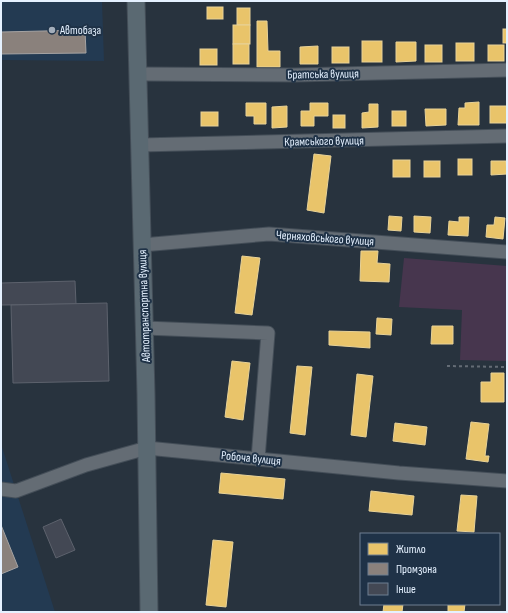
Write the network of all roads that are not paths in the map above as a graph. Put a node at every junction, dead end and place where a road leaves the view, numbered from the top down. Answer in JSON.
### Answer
{"nodes":[{"id":1,"x":136,"y":1,"type":"edge"},
{"id":2,"x":507,"y":70,"type":"edge"},
{"id":3,"x":138,"y":74,"type":"junction"},
{"id":4,"x":507,"y":136,"type":"edge"},
{"id":5,"x":140,"y":145,"type":"junction"},
{"id":6,"x":142,"y":245,"type":"junction"},
{"id":7,"x":507,"y":252,"type":"edge"},
{"id":8,"x":145,"y":328,"type":"junction"},
{"id":9,"x":147,"y":448,"type":"junction"},
{"id":10,"x":258,"y":459,"type":"junction"},
{"id":11,"x":507,"y":481,"type":"edge"},
{"id":12,"x":1,"y":489,"type":"edge"},
{"id":13,"x":149,"y":612,"type":"edge"}],
"edges":[{"from":1,"to":3,"type":"main road","name":"Автотранспортна вулиця"},
{"from":2,"to":3,"type":"street","name":"Братська вулиця"},
{"from":3,"to":5,"type":"main road","name":"Автотранспортна вулиця"},
{"from":4,"to":5,"type":"street","name":"Крамського вулиця"},
{"from":5,"to":6,"type":"main road","name":"Автотранспортна вулиця"},
{"from":6,"to":7,"type":"street","name":"Черняховського вулиця"},
{"from":6,"to":8,"type":"main road","name":"Автотранспортна вулиця"},
{"from":8,"to":9,"type":"main road","name":"Автотранспортна вулиця"},
{"from":8,"to":10,"type":"street"},
{"from":9,"to":10,"type":"street","name":"Робоча вулиця"},
{"from":9,"to":12,"type":"street","name":"Робоча вулиця"},
{"from":9,"to":13,"type":"main road","name":"Автотранспортна вулиця"},
{"from":10,"to":11,"type":"street","name":"Робоча вулиця"}]}
